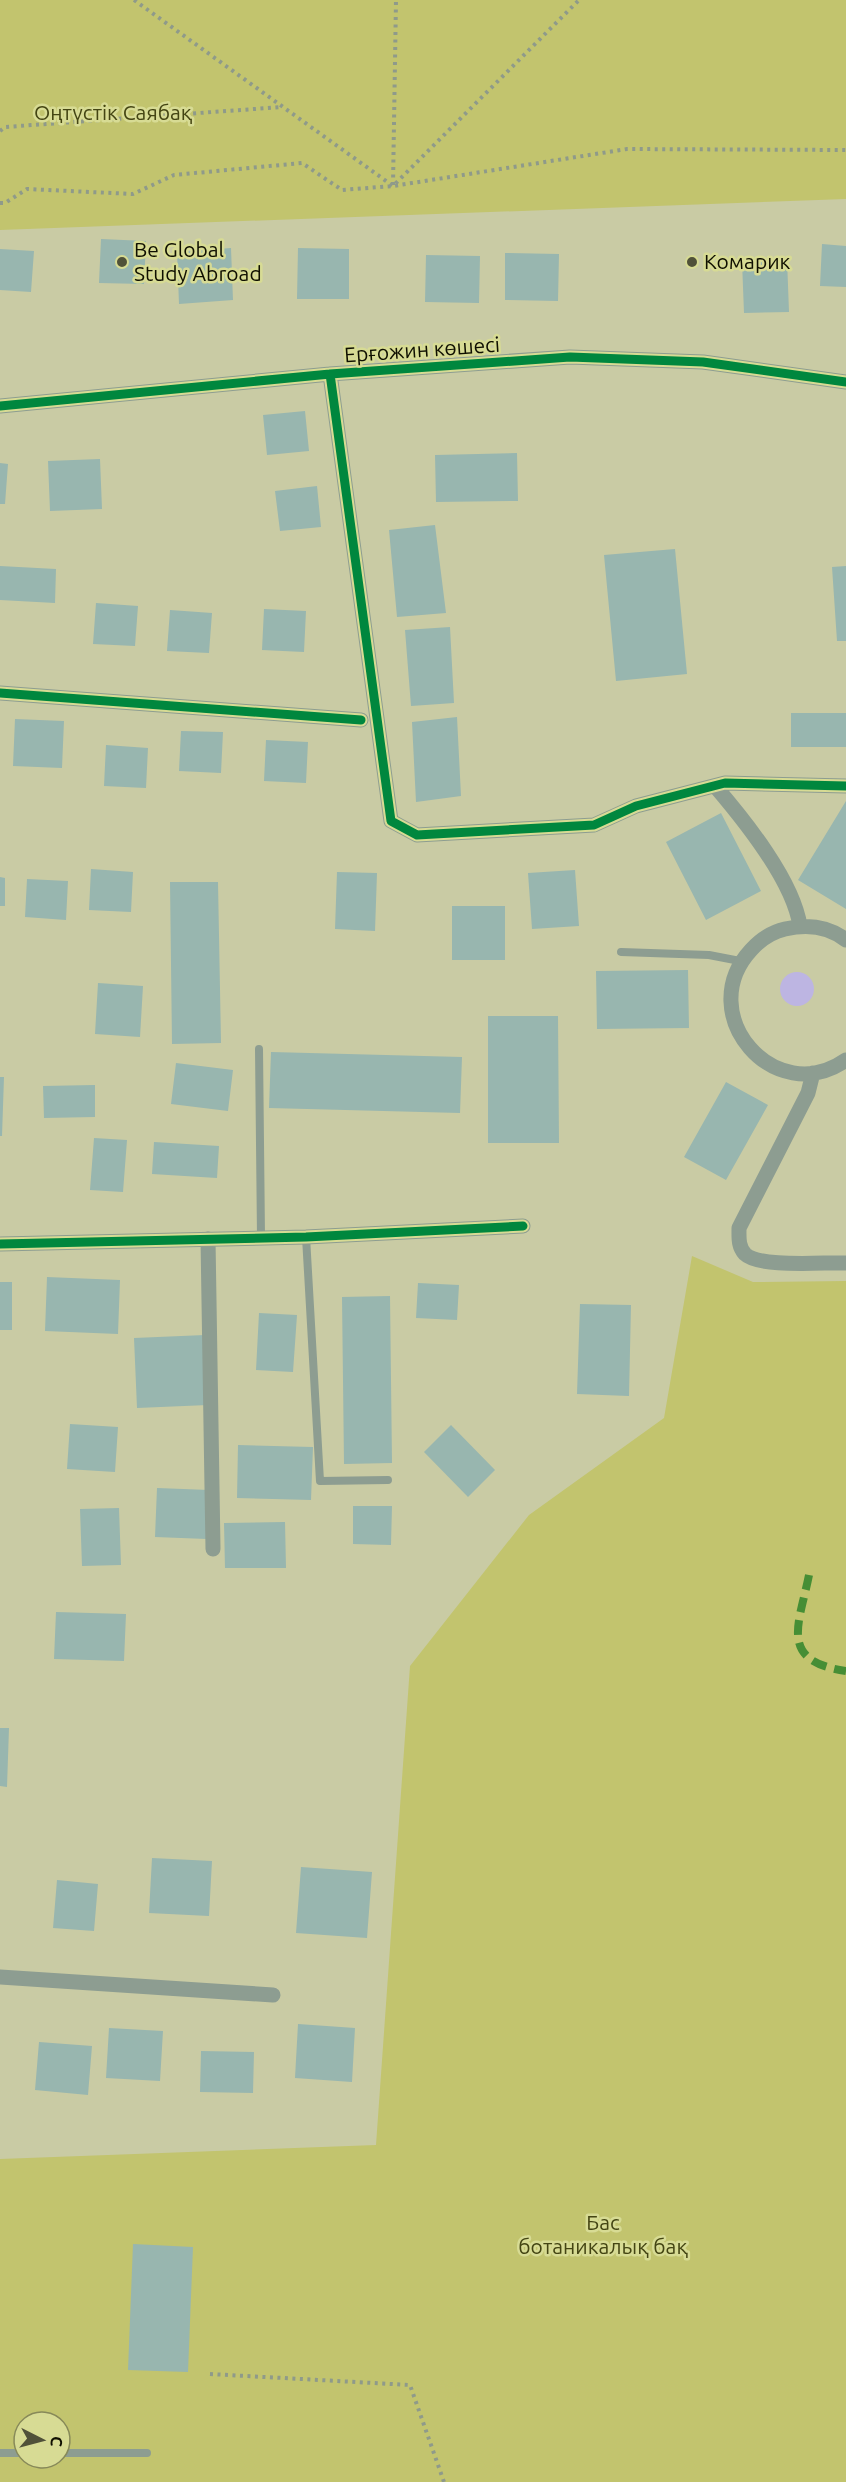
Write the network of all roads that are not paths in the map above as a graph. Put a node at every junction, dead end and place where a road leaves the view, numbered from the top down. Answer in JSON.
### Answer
{"nodes":[{"id":1,"x":330,"y":374,"type":"junction"},
{"id":2,"x":846,"y":381,"type":"edge"},
{"id":3,"x":0,"y":406,"type":"edge"},
{"id":4,"x":0,"y":693,"type":"edge"},
{"id":5,"x":361,"y":720,"type":"dead end"},
{"id":6,"x":715,"y":786,"type":"junction"},
{"id":7,"x":846,"y":786,"type":"edge"},
{"id":8,"x":800,"y":926,"type":"junction"},
{"id":9,"x":846,"y":940,"type":"edge"},
{"id":10,"x":621,"y":952,"type":"dead end"},
{"id":11,"x":740,"y":961,"type":"junction"},
{"id":12,"x":259,"y":1048,"type":"dead end"},
{"id":13,"x":846,"y":1060,"type":"edge"},
{"id":14,"x":813,"y":1072,"type":"junction"},
{"id":15,"x":523,"y":1226,"type":"dead end"},
{"id":16,"x":306,"y":1237,"type":"junction"},
{"id":17,"x":261,"y":1238,"type":"junction"},
{"id":18,"x":208,"y":1239,"type":"junction"},
{"id":19,"x":0,"y":1244,"type":"edge"},
{"id":20,"x":846,"y":1263,"type":"edge"},
{"id":21,"x":388,"y":1480,"type":"dead end"},
{"id":22,"x":213,"y":1549,"type":"dead end"},
{"id":23,"x":0,"y":1977,"type":"edge"},
{"id":24,"x":273,"y":1995,"type":"dead end"},
{"id":25,"x":72,"y":2453,"type":"edge"},
{"id":26,"x":147,"y":2453,"type":"dead end"}],
"edges":[{"from":1,"to":2,"type":"street","name":"Ерғожин көшесі"},
{"from":1,"to":3,"type":"street","name":"Ерғожин көшесі"},
{"from":1,"to":6,"type":"street"},
{"from":4,"to":5,"type":"street"},
{"from":6,"to":7,"type":"street"},
{"from":6,"to":8,"type":"street"},
{"from":8,"to":9,"type":"street"},
{"from":8,"to":11,"type":"street"},
{"from":10,"to":11,"type":"lane"},
{"from":11,"to":14,"type":"street"},
{"from":12,"to":17,"type":"lane"},
{"from":13,"to":14,"type":"street"},
{"from":14,"to":20,"type":"street"},
{"from":15,"to":16,"type":"street"},
{"from":16,"to":17,"type":"street"},
{"from":16,"to":21,"type":"lane"},
{"from":17,"to":18,"type":"street"},
{"from":18,"to":19,"type":"street"},
{"from":18,"to":22,"type":"street"},
{"from":23,"to":24,"type":"street"},
{"from":25,"to":26,"type":"lane"}]}
